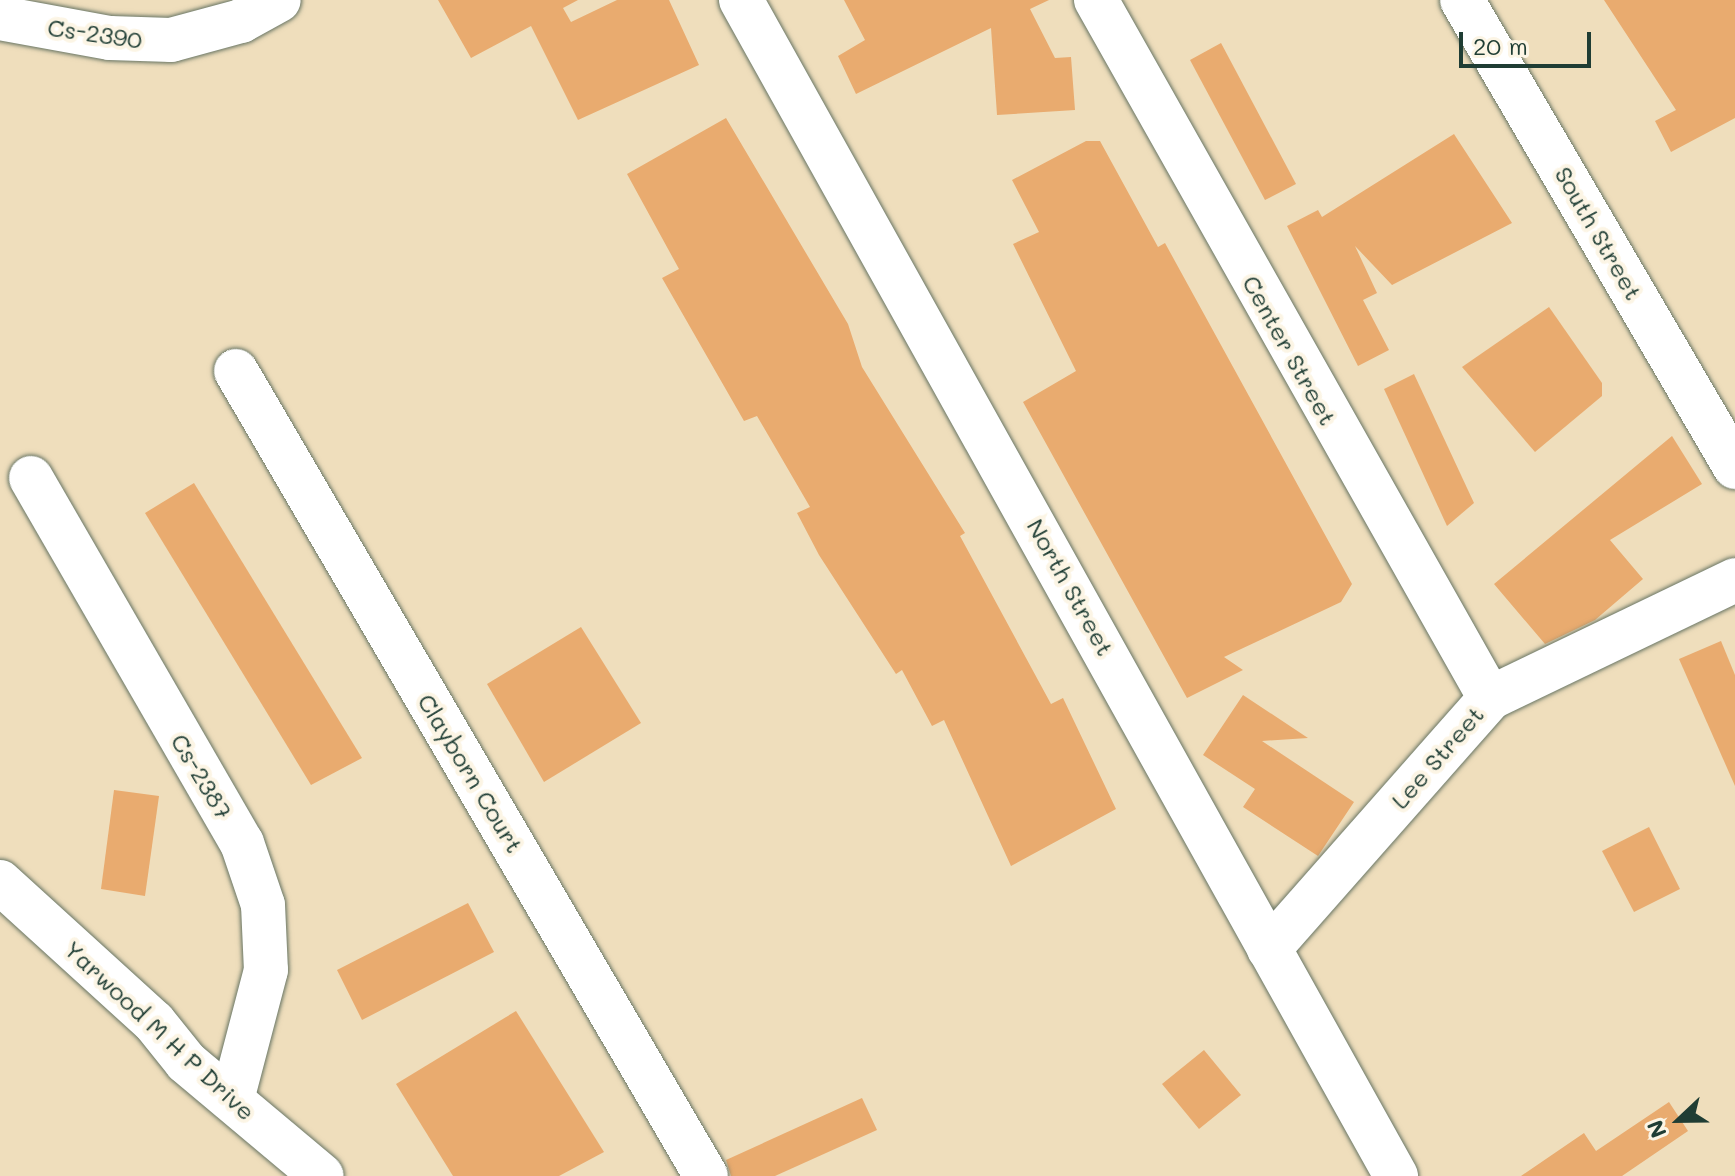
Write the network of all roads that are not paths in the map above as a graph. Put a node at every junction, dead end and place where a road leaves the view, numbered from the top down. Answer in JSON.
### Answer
{"nodes":[{"id":1,"x":279,"y":0,"type":"edge"},
{"id":2,"x":741,"y":0,"type":"edge"},
{"id":3,"x":1096,"y":0,"type":"edge"},
{"id":4,"x":1462,"y":0,"type":"edge"},
{"id":5,"x":0,"y":18,"type":"edge"},
{"id":6,"x":236,"y":371,"type":"dead end"},
{"id":7,"x":1735,"y":467,"type":"edge"},
{"id":8,"x":31,"y":478,"type":"dead end"},
{"id":9,"x":1735,"y":580,"type":"edge"},
{"id":10,"x":1490,"y":698,"type":"junction"},
{"id":11,"x":0,"y":882,"type":"edge"},
{"id":12,"x":1269,"y":949,"type":"junction"},
{"id":13,"x":232,"y":1100,"type":"junction"},
{"id":14,"x":322,"y":1176,"type":"edge"},
{"id":15,"x":706,"y":1176,"type":"edge"},
{"id":16,"x":1396,"y":1176,"type":"edge"}],
"edges":[{"from":1,"to":5,"type":"street","name":"Cs-2390"},
{"from":2,"to":12,"type":"street","name":"North Street"},
{"from":3,"to":10,"type":"street","name":"Center Street"},
{"from":4,"to":7,"type":"street","name":"South Street"},
{"from":6,"to":15,"type":"street","name":"Clayborn Court"},
{"from":8,"to":13,"type":"street","name":"Cs-2387"},
{"from":9,"to":10,"type":"street","name":"Lee Street"},
{"from":10,"to":12,"type":"street","name":"Lee Street"},
{"from":11,"to":13,"type":"street","name":"Yarwood M H P Drive"},
{"from":12,"to":16,"type":"street","name":"North Street"},
{"from":13,"to":14,"type":"street","name":"Yarwood M H P Drive"}]}
